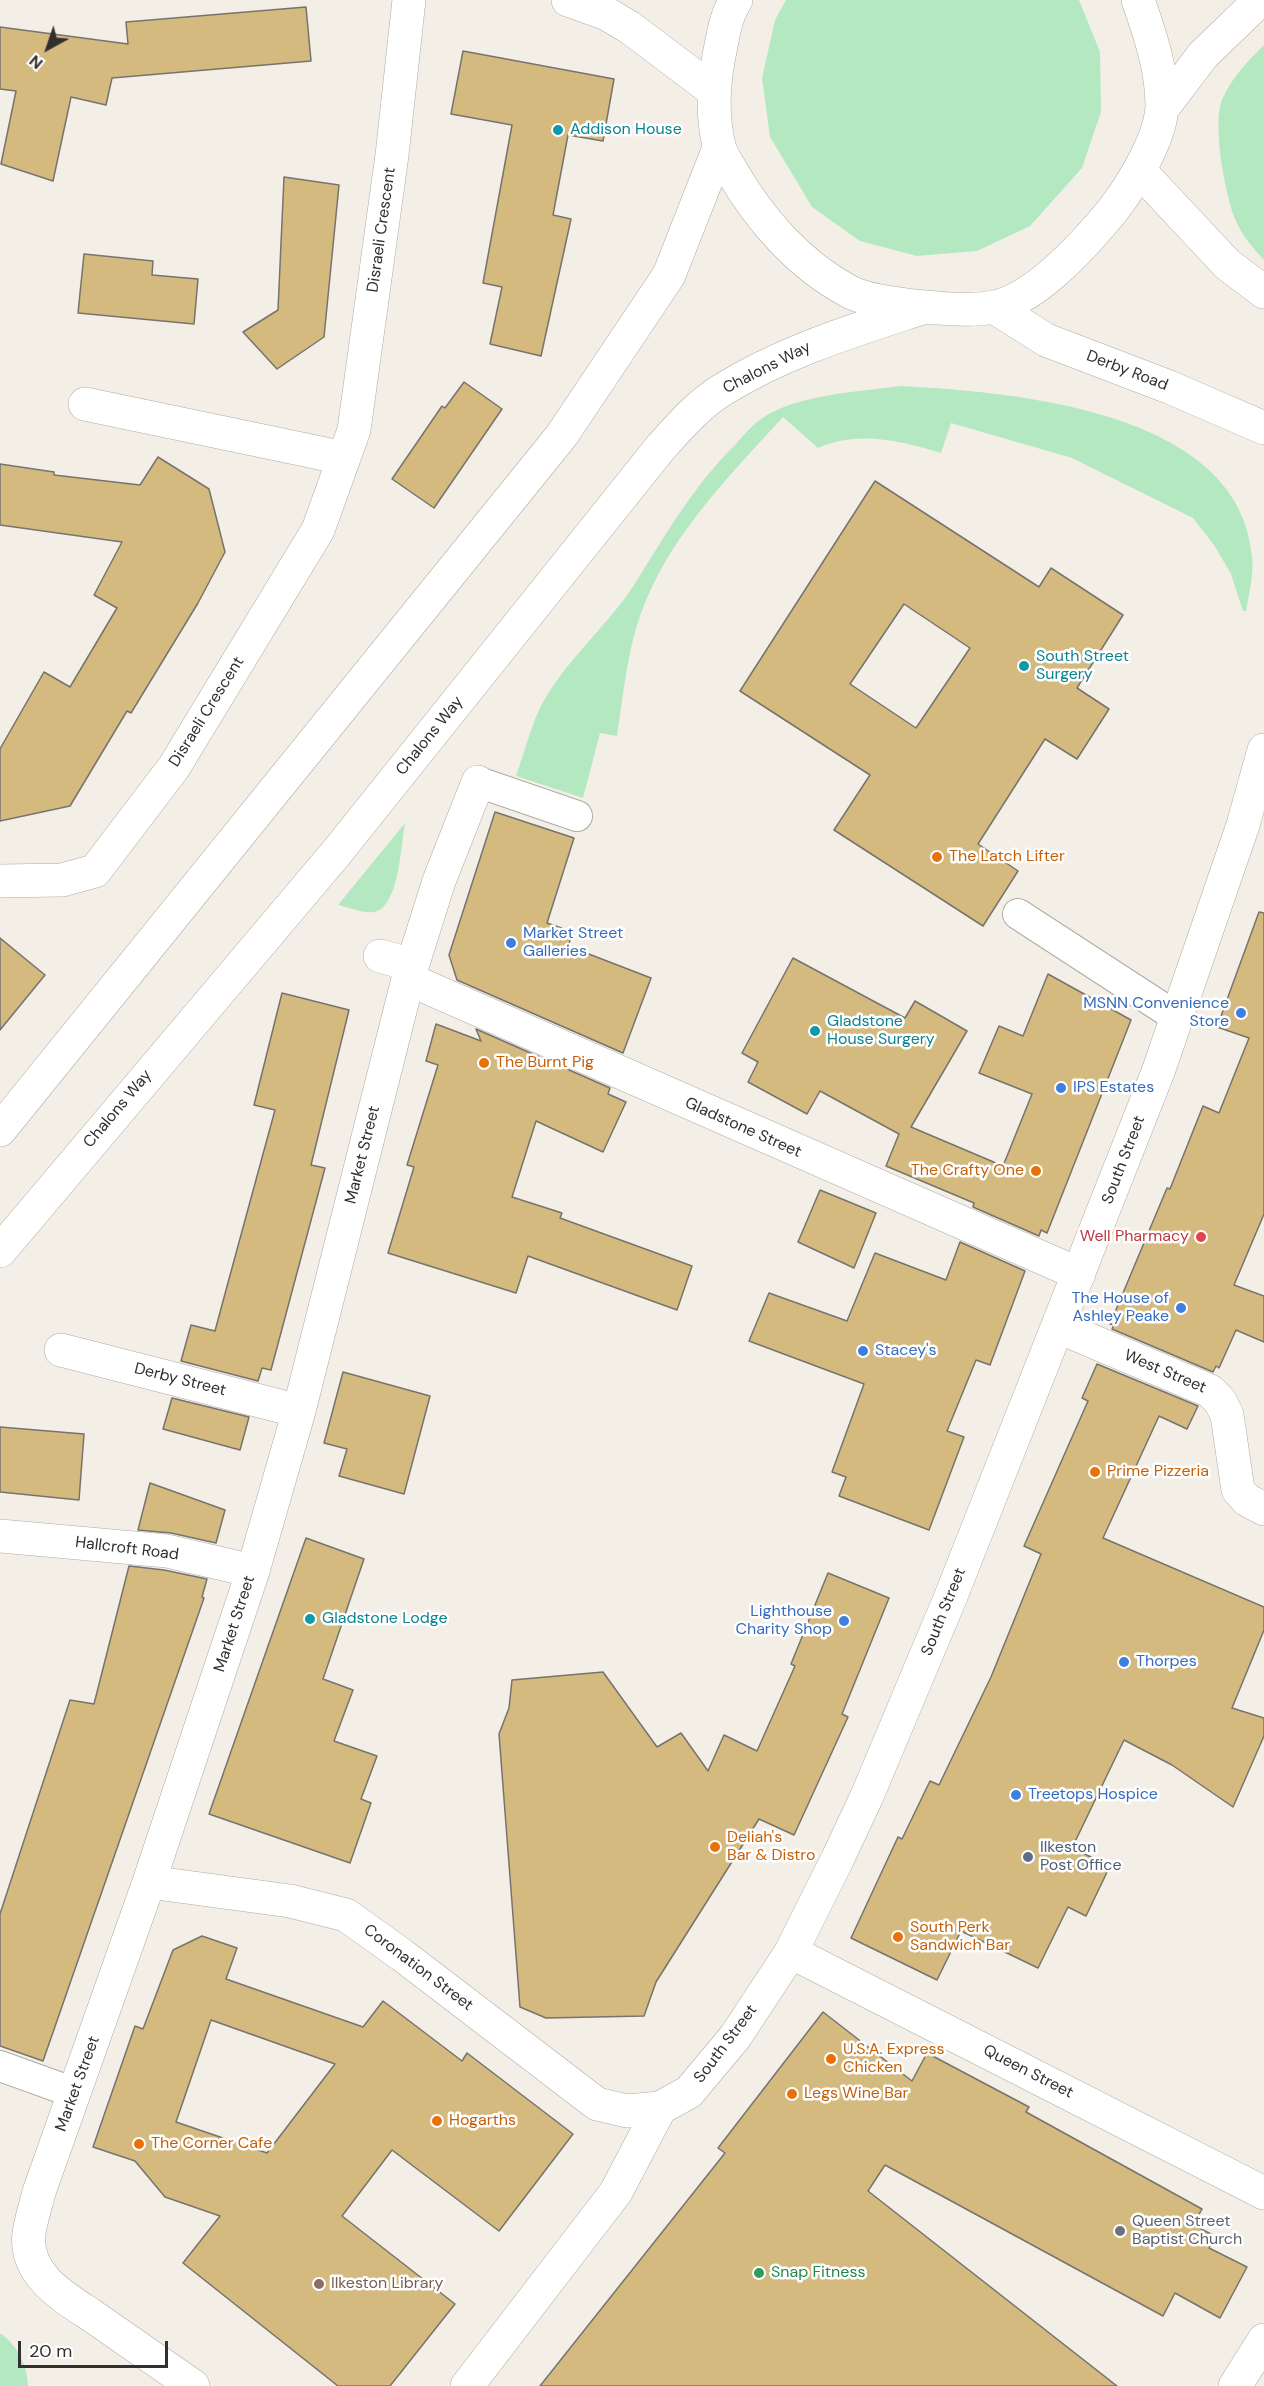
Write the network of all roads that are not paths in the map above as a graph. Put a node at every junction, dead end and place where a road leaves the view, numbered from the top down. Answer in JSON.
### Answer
{"nodes":[{"id":1,"x":409,"y":0,"type":"edge"},
{"id":2,"x":568,"y":0,"type":"edge"},
{"id":3,"x":736,"y":0,"type":"edge"},
{"id":4,"x":1138,"y":0,"type":"edge"},
{"id":5,"x":1260,"y":0,"type":"edge"},
{"id":6,"x":714,"y":91,"type":"junction"},
{"id":7,"x":1162,"y":109,"type":"junction"},
{"id":8,"x":719,"y":148,"type":"junction"},
{"id":9,"x":1140,"y":171,"type":"junction"},
{"id":10,"x":1264,"y":292,"type":"edge"},
{"id":11,"x":994,"y":307,"type":"junction"},
{"id":12,"x":922,"y":308,"type":"junction"},
{"id":13,"x":86,"y":404,"type":"dead end"},
{"id":14,"x":1264,"y":429,"type":"edge"},
{"id":15,"x":344,"y":458,"type":"junction"},
{"id":16,"x":1264,"y":750,"type":"edge"},
{"id":17,"x":478,"y":782,"type":"joint"},
{"id":18,"x":577,"y":816,"type":"dead end"},
{"id":19,"x":0,"y":881,"type":"edge"},
{"id":20,"x":1018,"y":914,"type":"dead end"},
{"id":21,"x":380,"y":956,"type":"dead end"},
{"id":22,"x":410,"y":972,"type":"junction"},
{"id":23,"x":1178,"y":1018,"type":"junction"},
{"id":24,"x":0,"y":1130,"type":"edge"},
{"id":25,"x":0,"y":1251,"type":"edge"},
{"id":26,"x":1079,"y":1274,"type":"junction"},
{"id":27,"x":1059,"y":1327,"type":"junction"},
{"id":28,"x":61,"y":1350,"type":"dead end"},
{"id":29,"x":299,"y":1411,"type":"junction"},
{"id":30,"x":1264,"y":1509,"type":"edge"},
{"id":31,"x":0,"y":1536,"type":"edge"},
{"id":32,"x":253,"y":1571,"type":"junction"},
{"id":33,"x":149,"y":1882,"type":"junction"},
{"id":34,"x":791,"y":1952,"type":"junction"},
{"id":35,"x":0,"y":2066,"type":"edge"},
{"id":36,"x":75,"y":2093,"type":"junction"},
{"id":37,"x":660,"y":2108,"type":"junction"},
{"id":38,"x":1264,"y":2193,"type":"edge"},
{"id":39,"x":1264,"y":2340,"type":"edge"},
{"id":40,"x":193,"y":2386,"type":"edge"},
{"id":41,"x":467,"y":2386,"type":"edge"},
{"id":42,"x":1235,"y":2386,"type":"edge"}],
"edges":[{"from":1,"to":15,"type":"street","name":"Disraeli Crescent"},
{"from":2,"to":6,"type":"street"},
{"from":3,"to":6,"type":"street"},
{"from":4,"to":7,"type":"street"},
{"from":5,"to":7,"type":"street"},
{"from":6,"to":8,"type":"street"},
{"from":7,"to":9,"type":"street"},
{"from":8,"to":12,"type":"street"},
{"from":8,"to":24,"type":"street"},
{"from":9,"to":10,"type":"street"},
{"from":9,"to":11,"type":"street"},
{"from":11,"to":12,"type":"street"},
{"from":11,"to":14,"type":"street","name":"Derby Road"},
{"from":12,"to":25,"type":"street","name":"Chalons Way"},
{"from":13,"to":15,"type":"street"},
{"from":15,"to":19,"type":"street","name":"Disraeli Crescent"},
{"from":16,"to":23,"type":"street","name":"South Street"},
{"from":17,"to":18,"type":"lane"},
{"from":17,"to":22,"type":"street","name":"Market Street"},
{"from":20,"to":23,"type":"lane"},
{"from":21,"to":22,"type":"street","name":"Gladstone Street"},
{"from":22,"to":26,"type":"street","name":"Gladstone Street"},
{"from":22,"to":29,"type":"street","name":"Market Street"},
{"from":23,"to":26,"type":"street","name":"South Street"},
{"from":26,"to":27,"type":"street","name":"South Street"},
{"from":27,"to":30,"type":"street","name":"West Street"},
{"from":27,"to":34,"type":"street","name":"South Street"},
{"from":28,"to":29,"type":"street","name":"Derby Street"},
{"from":29,"to":32,"type":"street","name":"Market Street"},
{"from":31,"to":32,"type":"street","name":"Hallcroft Road"},
{"from":32,"to":33,"type":"street","name":"Market Street"},
{"from":33,"to":36,"type":"street","name":"Market Street"},
{"from":33,"to":37,"type":"street","name":"Coronation Street"},
{"from":34,"to":37,"type":"street","name":"South Street"},
{"from":34,"to":38,"type":"street","name":"Queen Street"},
{"from":35,"to":36,"type":"lane"},
{"from":36,"to":40,"type":"street","name":"Market Street"},
{"from":37,"to":41,"type":"street"},
{"from":39,"to":42,"type":"street"}]}
